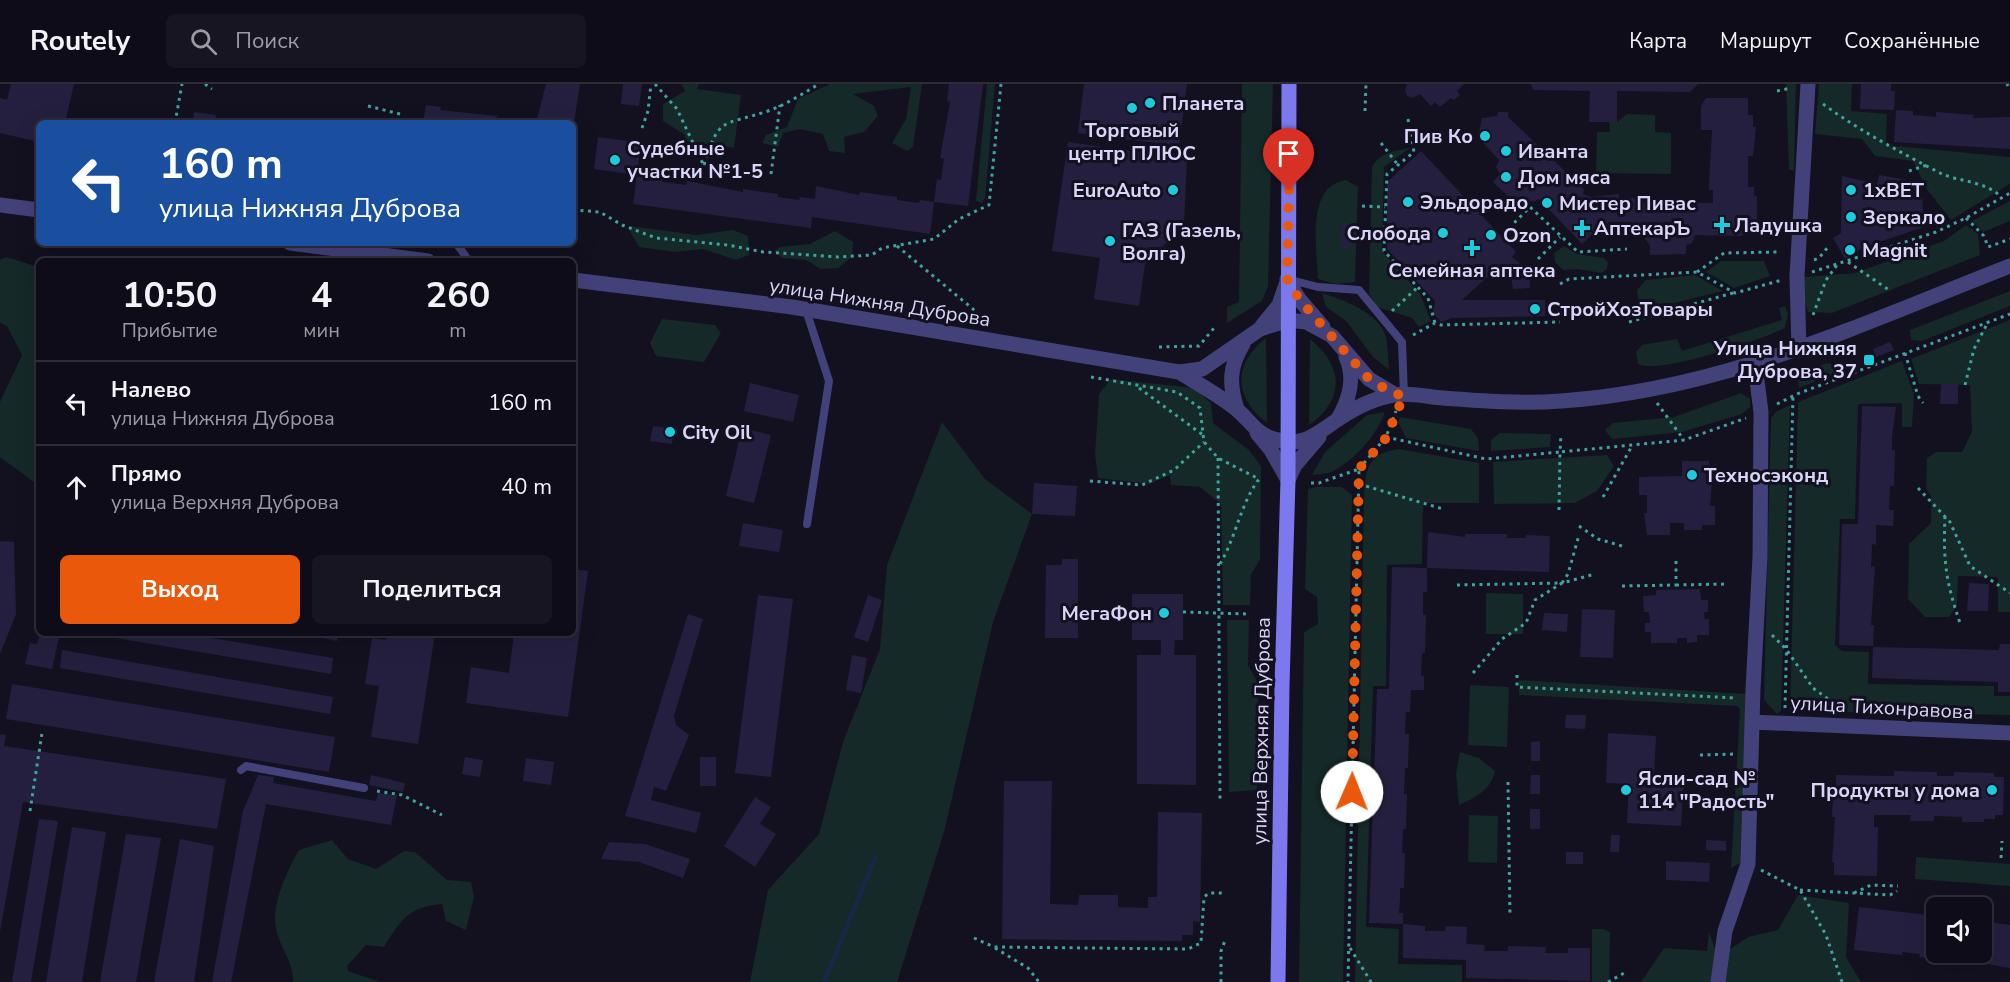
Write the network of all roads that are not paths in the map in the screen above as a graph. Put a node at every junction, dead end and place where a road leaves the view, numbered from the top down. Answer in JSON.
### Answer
{"nodes":[{"id":1,"x":1289,"y":84,"type":"edge"},
{"id":2,"x":1808,"y":88,"type":"edge"},
{"id":3,"x":0,"y":205,"type":"edge"},
{"id":4,"x":36,"y":210,"type":"edge"},
{"id":5,"x":313,"y":246,"type":"edge"},
{"id":6,"x":405,"y":258,"type":"edge"},
{"id":7,"x":2010,"y":266,"type":"edge"},
{"id":8,"x":1287,"y":279,"type":"junction"},
{"id":9,"x":576,"y":280,"type":"edge"},
{"id":10,"x":806,"y":310,"type":"junction"},
{"id":11,"x":1288,"y":320,"type":"junction"},
{"id":12,"x":1260,"y":329,"type":"junction"},
{"id":13,"x":1332,"y":336,"type":"junction"},
{"id":14,"x":1245,"y":341,"type":"junction"},
{"id":15,"x":1342,"y":349,"type":"junction"},
{"id":16,"x":1799,"y":350,"type":"junction"},
{"id":17,"x":1755,"y":365,"type":"junction"},
{"id":18,"x":1179,"y":372,"type":"junction"},
{"id":19,"x":1399,"y":395,"type":"junction"},
{"id":20,"x":1237,"y":409,"type":"junction"},
{"id":21,"x":1338,"y":419,"type":"junction"},
{"id":22,"x":1253,"y":428,"type":"junction"},
{"id":23,"x":1326,"y":431,"type":"junction"},
{"id":24,"x":1288,"y":441,"type":"junction"},
{"id":25,"x":1288,"y":480,"type":"junction"},
{"id":26,"x":807,"y":524,"type":"dead end"},
{"id":27,"x":1752,"y":722,"type":"junction"},
{"id":28,"x":2010,"y":733,"type":"edge"},
{"id":29,"x":241,"y":770,"type":"dead end"},
{"id":30,"x":364,"y":789,"type":"road end"},
{"id":31,"x":1278,"y":982,"type":"edge"},
{"id":32,"x":1718,"y":982,"type":"edge"}],
"edges":[{"from":1,"to":8,"type":"main road","name":"улица Верхняя Дуброва"},
{"from":2,"to":16,"type":"street"},
{"from":3,"to":4,"type":"street"},
{"from":5,"to":6,"type":"street"},
{"from":7,"to":16,"type":"street"},
{"from":8,"to":11,"type":"main road","name":"улица Верхняя Дуброва"},
{"from":8,"to":12,"type":"street","name":"улица Верхняя Дуброва"},
{"from":8,"to":13,"type":"street"},
{"from":8,"to":19,"type":"lane"},
{"from":9,"to":10,"type":"street","name":"улица Нижняя Дуброва"},
{"from":10,"to":18,"type":"street","name":"улица Нижняя Дуброва"},
{"from":10,"to":26,"type":"lane"},
{"from":11,"to":12,"type":"street","name":"улица Нижняя Дуброва"},
{"from":11,"to":13,"type":"street"},
{"from":11,"to":24,"type":"main road","name":"улица Верхняя Дуброва"},
{"from":12,"to":14,"type":"street","name":"улица Нижняя Дуброва"},
{"from":13,"to":15,"type":"street"},
{"from":14,"to":18,"type":"street","name":"улица Нижняя Дуброва"},
{"from":14,"to":20,"type":"street"},
{"from":15,"to":19,"type":"street"},
{"from":15,"to":21,"type":"street"},
{"from":16,"to":17,"type":"street"},
{"from":17,"to":19,"type":"street"},
{"from":17,"to":27,"type":"street"},
{"from":18,"to":20,"type":"street","name":"улица Нижняя Дуброва"},
{"from":19,"to":21,"type":"street"},
{"from":20,"to":22,"type":"street","name":"улица Нижняя Дуброва"},
{"from":21,"to":23,"type":"street"},
{"from":22,"to":24,"type":"street","name":"улица Нижняя Дуброва"},
{"from":22,"to":25,"type":"street"},
{"from":23,"to":24,"type":"street"},
{"from":23,"to":25,"type":"street"},
{"from":24,"to":25,"type":"main road","name":"улица Верхняя Дуброва"},
{"from":25,"to":31,"type":"main road","name":"улица Верхняя Дуброва"},
{"from":27,"to":28,"type":"street","name":"улица Тихонравова"},
{"from":27,"to":32,"type":"street"},
{"from":29,"to":30,"type":"lane"}]}
